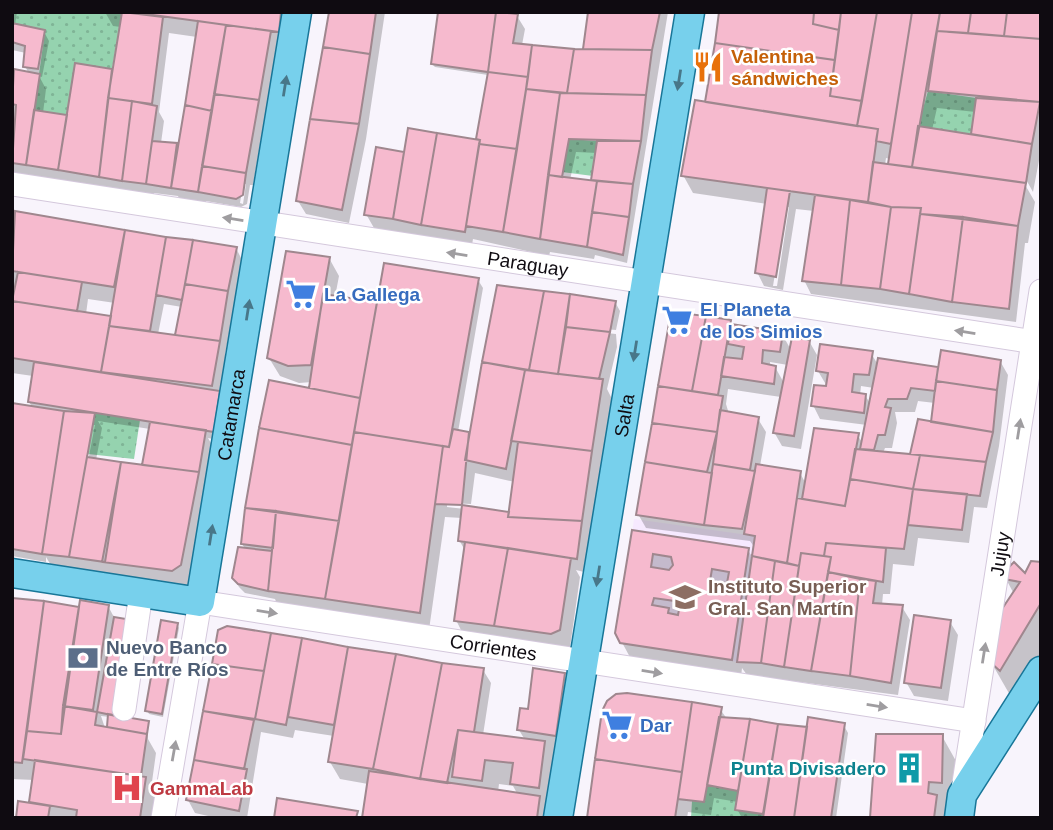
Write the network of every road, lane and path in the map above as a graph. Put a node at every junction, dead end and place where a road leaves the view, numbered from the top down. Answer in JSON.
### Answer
{"nodes":[{"id":1,"x":297,"y":12,"type":"edge"},
{"id":2,"x":690,"y":12,"type":"edge"},
{"id":3,"x":12,"y":184,"type":"edge"},
{"id":4,"x":262,"y":224,"type":"junction"},
{"id":5,"x":646,"y":284,"type":"junction"},
{"id":6,"x":1041,"y":291,"type":"edge"},
{"id":7,"x":1037,"y":343,"type":"edge"},
{"id":8,"x":12,"y":573,"type":"edge"},
{"id":9,"x":141,"y":593,"type":"junction"},
{"id":10,"x":200,"y":602,"type":"junction"},
{"id":11,"x":584,"y":662,"type":"junction"},
{"id":12,"x":1041,"y":671,"type":"edge"},
{"id":13,"x":124,"y":709,"type":"dead end"},
{"id":14,"x":974,"y":721,"type":"junction"},
{"id":15,"x":960,"y":807,"type":"edge"},
{"id":16,"x":163,"y":818,"type":"edge"},
{"id":17,"x":558,"y":818,"type":"edge"}],
"edges":[{"from":4,"to":1,"type":"main road","name":"Catamarca","one_way":true},
{"from":2,"to":5,"type":"main road","name":"Salta","one_way":true},
{"from":4,"to":3,"type":"street","name":"Paraguay","one_way":true},
{"from":5,"to":4,"type":"street","name":"Paraguay","one_way":true},
{"from":10,"to":4,"type":"main road","name":"Catamarca","one_way":true},
{"from":7,"to":5,"type":"street","name":"Paraguay","one_way":true},
{"from":5,"to":11,"type":"main road","name":"Salta","one_way":true},
{"from":6,"to":7,"type":"street","name":"Jujuy"},
{"from":14,"to":7,"type":"street","name":"Jujuy","one_way":true},
{"from":8,"to":9,"type":"main road","name":"Corrientes"},
{"from":9,"to":10,"type":"main road","name":"Corrientes"},
{"from":9,"to":13,"type":"street"},
{"from":10,"to":11,"type":"street","name":"Corrientes","one_way":true},
{"from":16,"to":10,"type":"street","name":"Catamarca","one_way":true},
{"from":11,"to":14,"type":"street","name":"Corrientes","one_way":true},
{"from":11,"to":17,"type":"main road","name":"Salta"},
{"from":12,"to":15,"type":"main road"},
{"from":14,"to":15,"type":"street","name":"Jujuy"}]}
